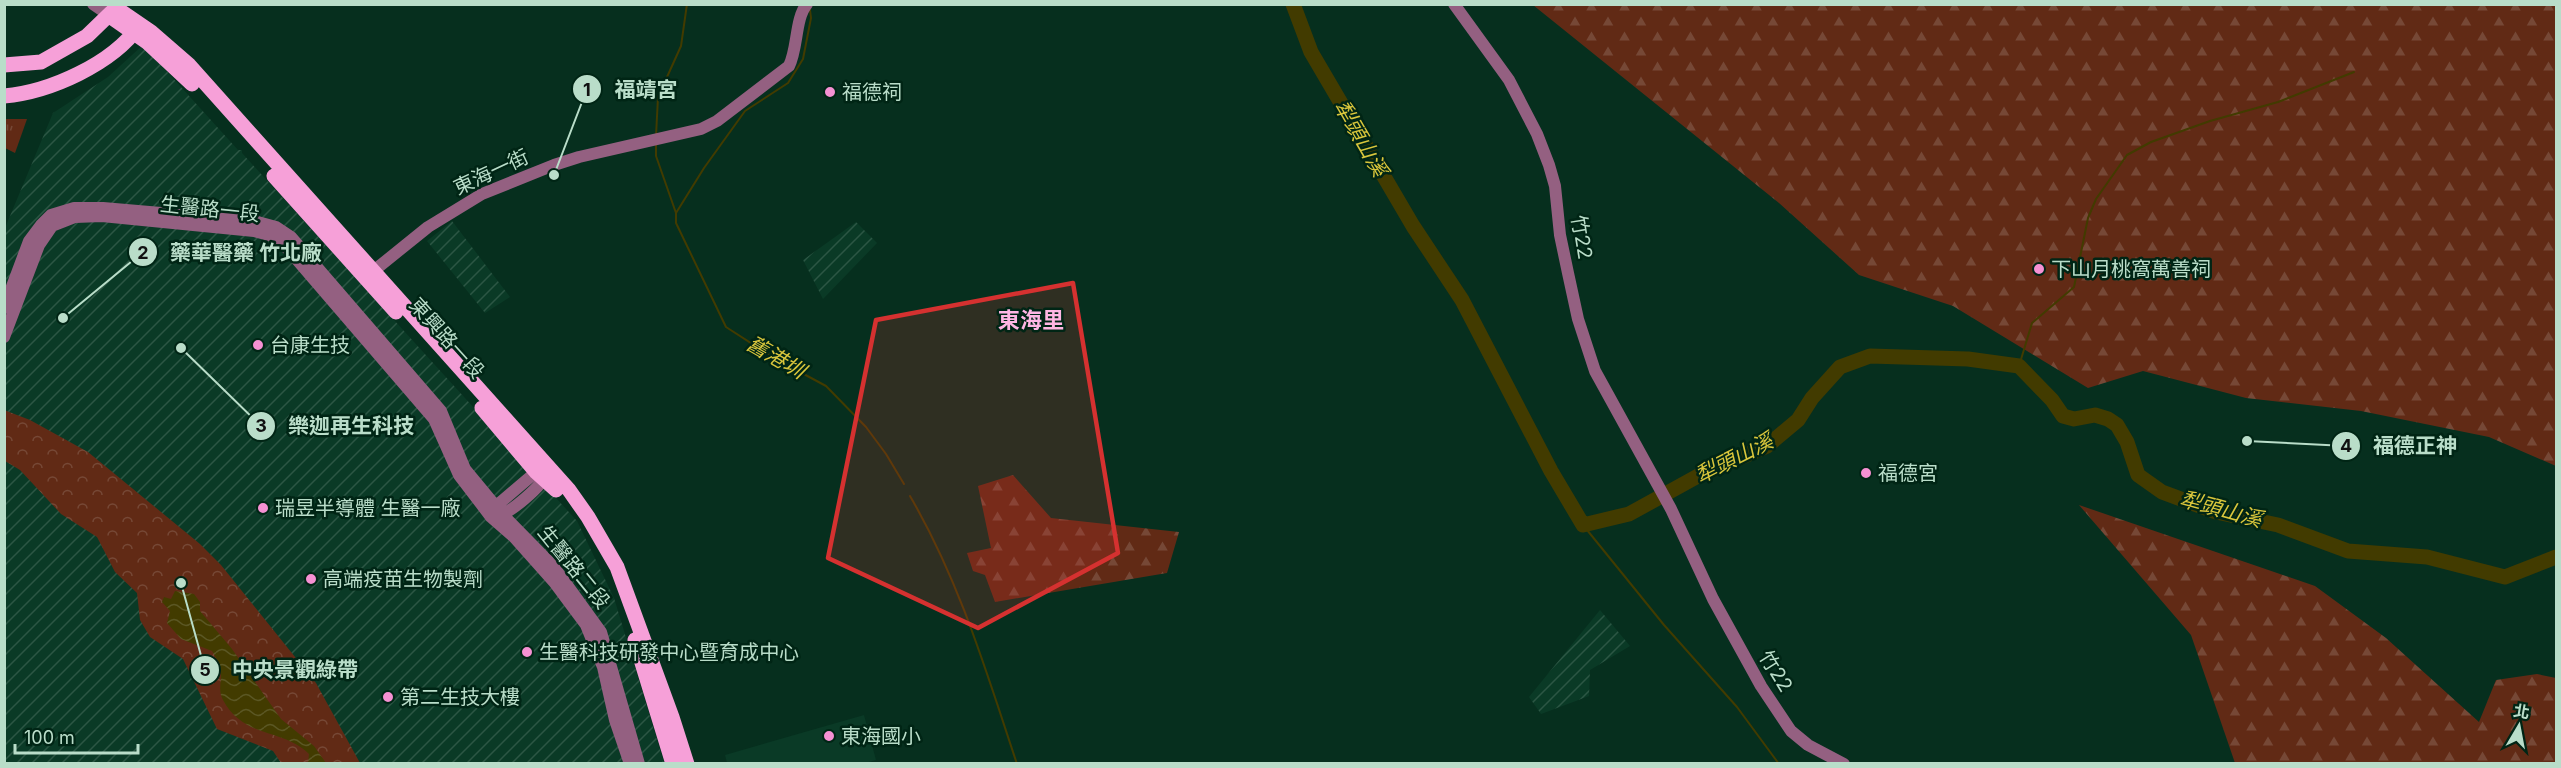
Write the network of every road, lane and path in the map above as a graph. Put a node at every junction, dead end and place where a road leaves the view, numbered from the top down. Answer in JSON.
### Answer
{"nodes":[{"id":1,"x":93,"y":4,"type":"edge"},
{"id":2,"x":807,"y":4,"type":"edge"},
{"id":3,"x":1454,"y":4,"type":"edge"},
{"id":4,"x":112,"y":9,"type":"edge"},
{"id":5,"x":137,"y":28,"type":"junction"},
{"id":6,"x":4,"y":65,"type":"edge"},
{"id":7,"x":4,"y":96,"type":"edge"},
{"id":8,"x":369,"y":274,"type":"junction"},
{"id":9,"x":4,"y":308,"type":"edge"},
{"id":10,"x":5,"y":334,"type":"edge"},
{"id":11,"x":543,"y":473,"type":"junction"},
{"id":12,"x":497,"y":513,"type":"junction"},
{"id":13,"x":630,"y":764,"type":"edge"},
{"id":14,"x":639,"y":764,"type":"edge"},
{"id":15,"x":673,"y":764,"type":"edge"},
{"id":16,"x":687,"y":764,"type":"edge"},
{"id":17,"x":1844,"y":764,"type":"edge"}],
"edges":[{"from":1,"to":4,"type":"street","name":"東興路一段"},
{"from":2,"to":8,"type":"street","name":"東海一街"},
{"from":3,"to":17,"type":"street","name":"竹22","number":"竹22"},
{"from":4,"to":5,"type":"main road","name":"東興路一段"},
{"from":4,"to":6,"type":"main road"},
{"from":5,"to":7,"type":"main road"},
{"from":5,"to":8,"type":"main road","name":"東興路一段"},
{"from":8,"to":11,"type":"main road","name":"東興路一段"},
{"from":9,"to":12,"type":"street","name":"生醫路一段"},
{"from":10,"to":12,"type":"street","name":"生醫路一段"},
{"from":11,"to":12,"type":"street"},
{"from":11,"to":15,"type":"main road","name":"東興路一段"},
{"from":11,"to":16,"type":"main road","name":"東興路一段"},
{"from":12,"to":13,"type":"street","name":"生醫路二段"},
{"from":12,"to":14,"type":"street","name":"生醫路二段"}]}
